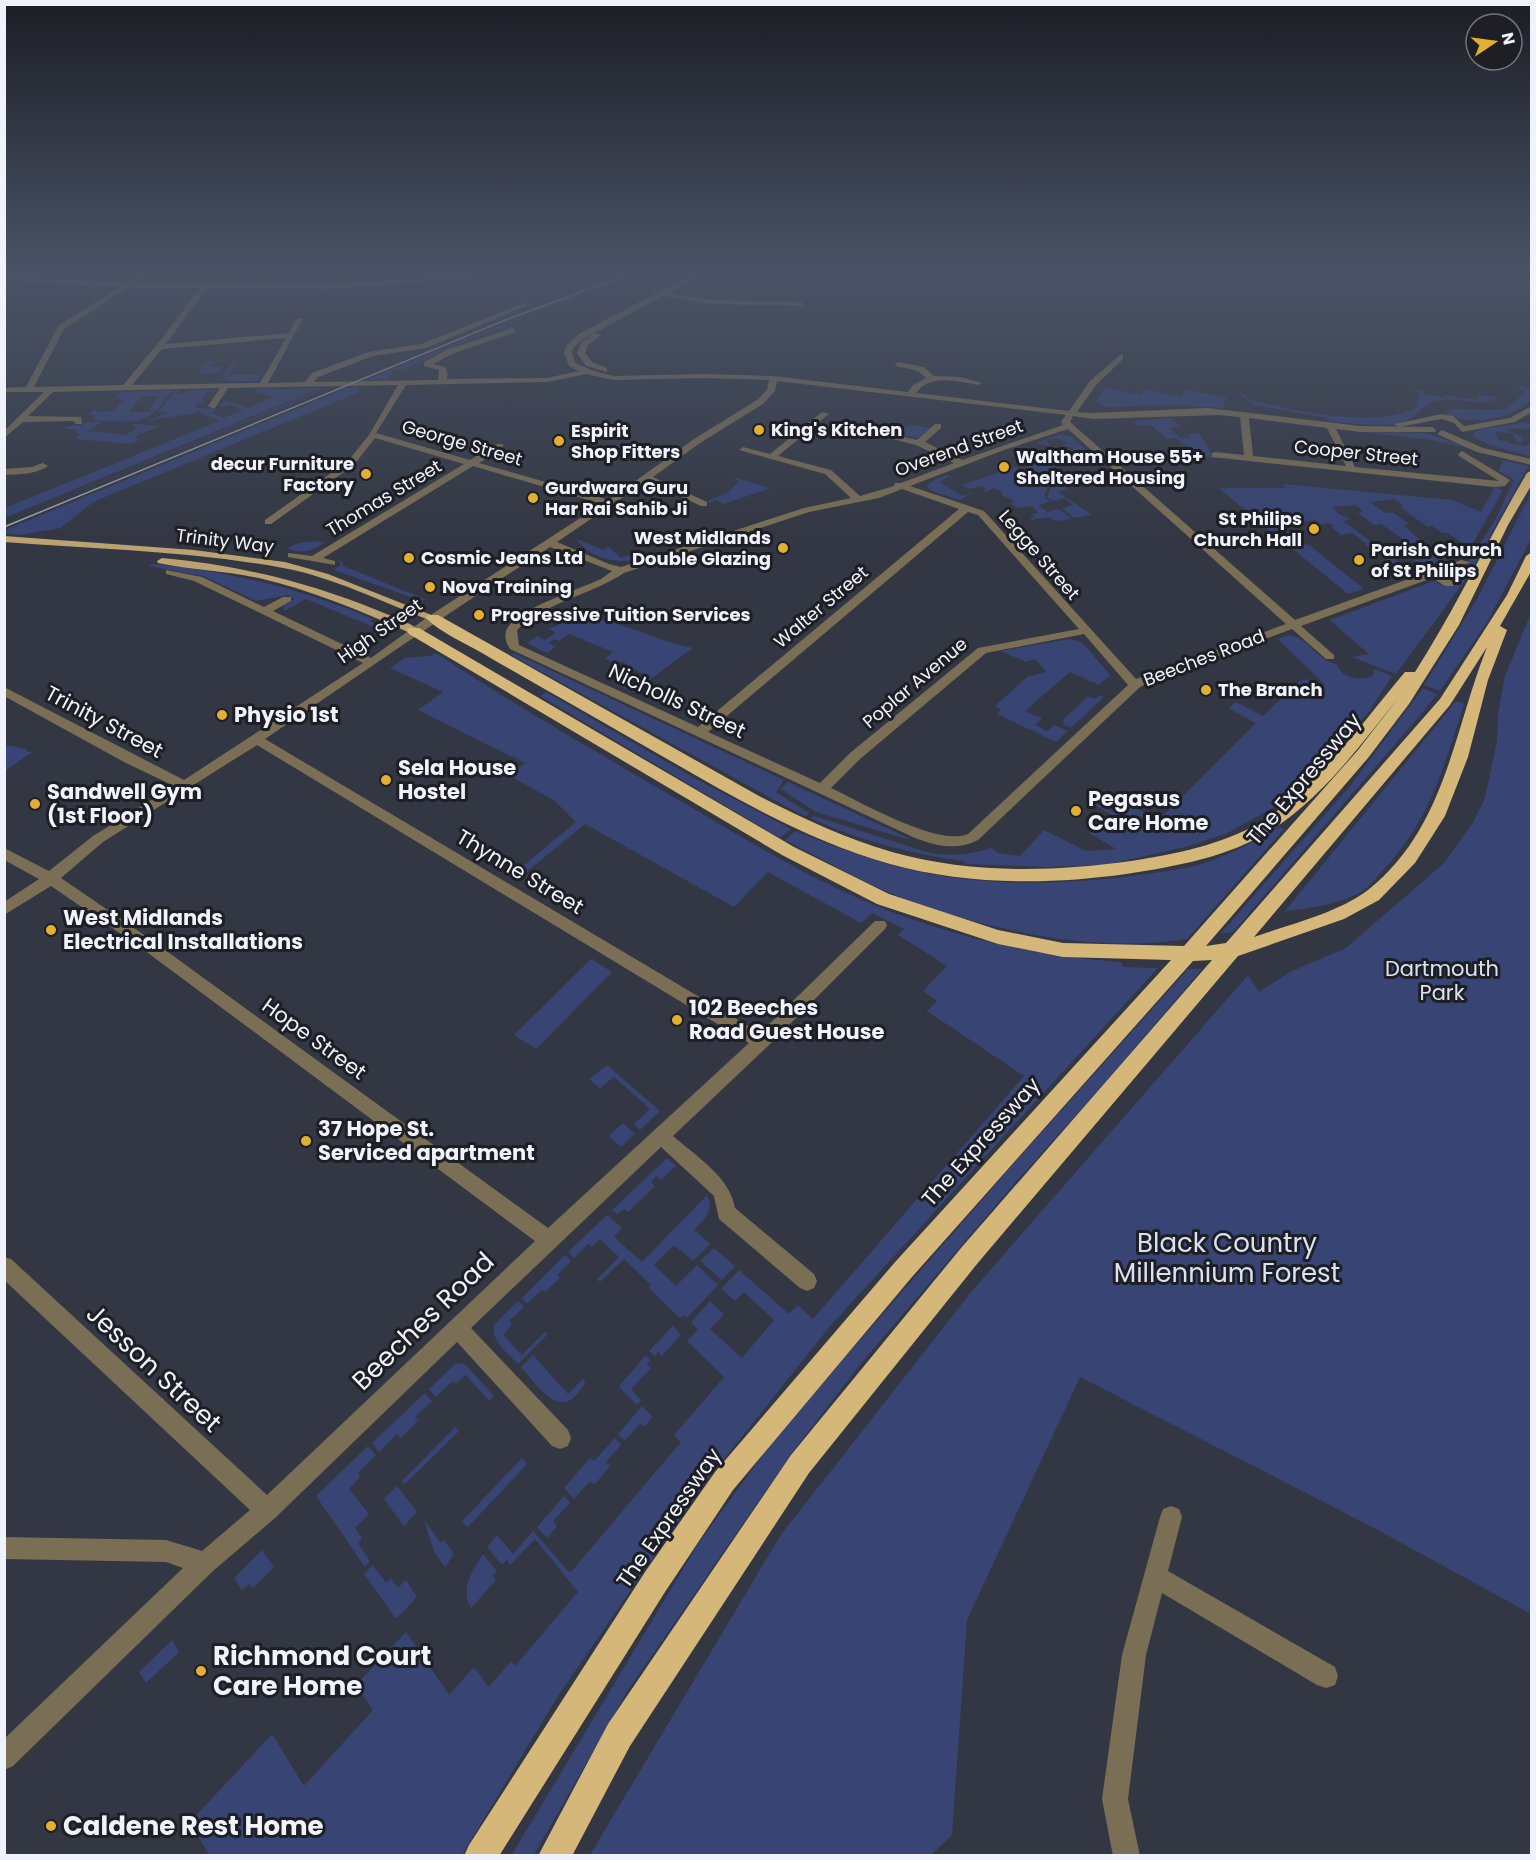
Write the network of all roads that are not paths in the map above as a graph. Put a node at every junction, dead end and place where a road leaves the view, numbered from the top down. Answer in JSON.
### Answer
{"nodes":[{"id":1,"x":44,"y":360,"type":"edge"},
{"id":2,"x":149,"y":360,"type":"edge"},
{"id":3,"x":277,"y":360,"type":"edge"},
{"id":4,"x":356,"y":360,"type":"edge"},
{"id":5,"x":435,"y":360,"type":"edge"},
{"id":6,"x":570,"y":360,"type":"edge"},
{"id":7,"x":585,"y":360,"type":"edge"},
{"id":8,"x":1117,"y":360,"type":"edge"},
{"id":9,"x":899,"y":364,"type":"dead end"},
{"id":10,"x":589,"y":368,"type":"junction"},
{"id":11,"x":577,"y":371,"type":"junction"},
{"id":12,"x":654,"y":377,"type":"junction"},
{"id":13,"x":773,"y":378,"type":"junction"},
{"id":14,"x":931,"y":378,"type":"junction"},
{"id":15,"x":441,"y":381,"type":"junction"},
{"id":16,"x":403,"y":383,"type":"junction"},
{"id":17,"x":978,"y":383,"type":"dead end"},
{"id":18,"x":308,"y":384,"type":"junction"},
{"id":19,"x":263,"y":385,"type":"junction"},
{"id":20,"x":226,"y":386,"type":"junction"},
{"id":21,"x":125,"y":387,"type":"junction"},
{"id":22,"x":29,"y":389,"type":"junction"},
{"id":23,"x":51,"y":389,"type":"junction"},
{"id":24,"x":4,"y":390,"type":"edge"},
{"id":25,"x":910,"y":395,"type":"junction"},
{"id":26,"x":212,"y":406,"type":"dead end"},
{"id":27,"x":1532,"y":408,"type":"edge"},
{"id":28,"x":1071,"y":413,"type":"junction"},
{"id":29,"x":825,"y":414,"type":"dead end"},
{"id":30,"x":1244,"y":415,"type":"junction"},
{"id":31,"x":1449,"y":418,"type":"junction"},
{"id":32,"x":22,"y":419,"type":"junction"},
{"id":33,"x":1420,"y":419,"type":"junction"},
{"id":34,"x":1512,"y":420,"type":"junction"},
{"id":35,"x":79,"y":422,"type":"dead end"},
{"id":36,"x":1065,"y":422,"type":"junction"},
{"id":37,"x":1330,"y":425,"type":"junction"},
{"id":38,"x":938,"y":426,"type":"dead end"},
{"id":39,"x":1344,"y":426,"type":"junction"},
{"id":40,"x":868,"y":430,"type":"dead end"},
{"id":41,"x":1461,"y":430,"type":"junction"},
{"id":42,"x":1437,"y":431,"type":"junction"},
{"id":43,"x":373,"y":435,"type":"junction"},
{"id":44,"x":4,"y":436,"type":"edge"},
{"id":45,"x":919,"y":442,"type":"junction"},
{"id":46,"x":500,"y":447,"type":"dead end"},
{"id":47,"x":743,"y":450,"type":"dead end"},
{"id":48,"x":1462,"y":454,"type":"dead end"},
{"id":49,"x":1215,"y":455,"type":"dead end"},
{"id":50,"x":1490,"y":456,"type":"junction"},
{"id":51,"x":772,"y":457,"type":"junction"},
{"id":52,"x":1249,"y":459,"type":"junction"},
{"id":53,"x":959,"y":462,"type":"junction"},
{"id":54,"x":1475,"y":462,"type":"junction"},
{"id":55,"x":472,"y":464,"type":"junction"},
{"id":56,"x":1529,"y":465,"type":"edge"},
{"id":57,"x":43,"y":466,"type":"dead end"},
{"id":58,"x":1352,"y":469,"type":"junction"},
{"id":59,"x":4,"y":472,"type":"edge"},
{"id":60,"x":646,"y":477,"type":"junction"},
{"id":61,"x":898,"y":485,"type":"junction"},
{"id":62,"x":857,"y":498,"type":"junction"},
{"id":63,"x":610,"y":503,"type":"junction"},
{"id":64,"x":704,"y":504,"type":"dead end"},
{"id":65,"x":966,"y":508,"type":"junction"},
{"id":66,"x":268,"y":522,"type":"dead end"},
{"id":67,"x":5,"y":543,"type":"edge"},
{"id":68,"x":550,"y":543,"type":"junction"},
{"id":69,"x":292,"y":555,"type":"dead end"},
{"id":70,"x":1532,"y":556,"type":"edge"},
{"id":71,"x":316,"y":558,"type":"junction"},
{"id":72,"x":331,"y":562,"type":"dead end"},
{"id":73,"x":1465,"y":562,"type":"dead end"},
{"id":74,"x":621,"y":570,"type":"junction"},
{"id":75,"x":170,"y":572,"type":"dead end"},
{"id":76,"x":1433,"y":574,"type":"junction"},
{"id":77,"x":1449,"y":584,"type":"dead end"},
{"id":78,"x":1513,"y":595,"type":"junction"},
{"id":79,"x":287,"y":599,"type":"dead end"},
{"id":80,"x":266,"y":610,"type":"junction"},
{"id":81,"x":433,"y":618,"type":"junction"},
{"id":82,"x":1292,"y":625,"type":"junction"},
{"id":83,"x":1452,"y":625,"type":"junction"},
{"id":84,"x":414,"y":631,"type":"junction"},
{"id":85,"x":1084,"y":631,"type":"junction"},
{"id":86,"x":1330,"y":657,"type":"dead end"},
{"id":87,"x":370,"y":662,"type":"junction"},
{"id":88,"x":1135,"y":685,"type":"junction"},
{"id":89,"x":4,"y":691,"type":"edge"},
{"id":90,"x":699,"y":733,"type":"junction"},
{"id":91,"x":256,"y":739,"type":"junction"},
{"id":92,"x":185,"y":786,"type":"junction"},
{"id":93,"x":821,"y":790,"type":"junction"},
{"id":94,"x":957,"y":843,"type":"joint"},
{"id":95,"x":4,"y":853,"type":"edge"},
{"id":96,"x":50,"y":878,"type":"junction"},
{"id":97,"x":4,"y":910,"type":"edge"},
{"id":98,"x":879,"y":925,"type":"dead end"},
{"id":99,"x":761,"y":1042,"type":"junction"},
{"id":100,"x":660,"y":1135,"type":"junction"},
{"id":101,"x":549,"y":1240,"type":"junction"},
{"id":102,"x":4,"y":1266,"type":"edge"},
{"id":103,"x":807,"y":1281,"type":"dead end"},
{"id":104,"x":457,"y":1328,"type":"junction"},
{"id":105,"x":560,"y":1438,"type":"dead end"},
{"id":106,"x":267,"y":1510,"type":"junction"},
{"id":107,"x":1172,"y":1517,"type":"dead end"},
{"id":108,"x":4,"y":1548,"type":"edge"},
{"id":109,"x":205,"y":1563,"type":"junction"},
{"id":110,"x":1155,"y":1576,"type":"junction"},
{"id":111,"x":1326,"y":1676,"type":"dead end"},
{"id":112,"x":4,"y":1757,"type":"edge"},
{"id":113,"x":480,"y":1856,"type":"edge"},
{"id":114,"x":554,"y":1856,"type":"edge"},
{"id":115,"x":1127,"y":1856,"type":"edge"}],
"edges":[{"from":1,"to":22,"type":"street"},
{"from":2,"to":21,"type":"street"},
{"from":3,"to":19,"type":"street"},
{"from":4,"to":18,"type":"street"},
{"from":5,"to":15,"type":"street"},
{"from":6,"to":11,"type":"street"},
{"from":7,"to":10,"type":"street"},
{"from":8,"to":28,"type":"street","name":"Overend Street"},
{"from":9,"to":14,"type":"street"},
{"from":10,"to":11,"type":"street"},
{"from":10,"to":12,"type":"street"},
{"from":10,"to":12,"type":"street"},
{"from":11,"to":15,"type":"street"},
{"from":12,"to":13,"type":"street"},
{"from":13,"to":25,"type":"street"},
{"from":13,"to":60,"type":"street","name":"High Street"},
{"from":14,"to":17,"type":"street"},
{"from":14,"to":25,"type":"street"},
{"from":15,"to":16,"type":"street"},
{"from":16,"to":18,"type":"street"},
{"from":16,"to":43,"type":"street","name":"George Street"},
{"from":18,"to":19,"type":"street"},
{"from":19,"to":20,"type":"street"},
{"from":20,"to":21,"type":"street"},
{"from":20,"to":26,"type":"street"},
{"from":21,"to":23,"type":"street"},
{"from":22,"to":23,"type":"street"},
{"from":22,"to":24,"type":"street"},
{"from":23,"to":32,"type":"street"},
{"from":25,"to":28,"type":"street"},
{"from":27,"to":34,"type":"street"},
{"from":28,"to":30,"type":"street"},
{"from":28,"to":36,"type":"street","name":"Overend Street"},
{"from":29,"to":51,"type":"street"},
{"from":30,"to":37,"type":"street"},
{"from":30,"to":52,"type":"street"},
{"from":31,"to":33,"type":"street"},
{"from":31,"to":34,"type":"street"},
{"from":31,"to":41,"type":"street"},
{"from":32,"to":35,"type":"street"},
{"from":32,"to":44,"type":"street"},
{"from":33,"to":39,"type":"street"},
{"from":33,"to":42,"type":"street"},
{"from":34,"to":41,"type":"street"},
{"from":36,"to":53,"type":"street","name":"Overend Street"},
{"from":36,"to":82,"type":"street"},
{"from":37,"to":39,"type":"street"},
{"from":37,"to":58,"type":"street"},
{"from":38,"to":45,"type":"street"},
{"from":39,"to":42,"type":"street"},
{"from":40,"to":45,"type":"street"},
{"from":41,"to":42,"type":"street"},
{"from":41,"to":50,"type":"street"},
{"from":42,"to":50,"type":"street"},
{"from":43,"to":55,"type":"street","name":"George Street"},
{"from":43,"to":66,"type":"street","name":"George Street"},
{"from":45,"to":53,"type":"street"},
{"from":46,"to":55,"type":"street","name":"Thomas Street"},
{"from":47,"to":51,"type":"street"},
{"from":48,"to":54,"type":"street"},
{"from":49,"to":52,"type":"street","name":"Cooper Street"},
{"from":50,"to":54,"type":"street"},
{"from":50,"to":56,"type":"street"},
{"from":51,"to":62,"type":"street"},
{"from":52,"to":58,"type":"street","name":"Cooper Street"},
{"from":53,"to":61,"type":"street","name":"Overend Street"},
{"from":54,"to":58,"type":"street","name":"Cooper Street"},
{"from":55,"to":63,"type":"street","name":"George Street"},
{"from":55,"to":71,"type":"street","name":"Thomas Street"},
{"from":56,"to":83,"type":"highway","name":"The Expressway"},
{"from":57,"to":59,"type":"street"},
{"from":60,"to":63,"type":"street","name":"High Street"},
{"from":60,"to":64,"type":"street"},
{"from":61,"to":62,"type":"street","name":"Overend Street"},
{"from":61,"to":65,"type":"street","name":"Legge Street"},
{"from":62,"to":74,"type":"street","name":"Overend Street"},
{"from":63,"to":68,"type":"street","name":"High Street"},
{"from":65,"to":85,"type":"street","name":"Legge Street"},
{"from":65,"to":90,"type":"street","name":"Walter Street"},
{"from":67,"to":81,"type":"main road","name":"Trinity Way"},
{"from":67,"to":84,"type":"main road","name":"Trinity Way"},
{"from":68,"to":74,"type":"street"},
{"from":68,"to":81,"type":"street","name":"High Street"},
{"from":69,"to":71,"type":"street","name":"Thomas Street"},
{"from":70,"to":78,"type":"highway"},
{"from":71,"to":72,"type":"street","name":"Thomas Street"},
{"from":73,"to":76,"type":"street","name":"Beeches Road"},
{"from":74,"to":90,"type":"street","name":"Nicholls Street"},
{"from":75,"to":80,"type":"street"},
{"from":76,"to":77,"type":"street"},
{"from":76,"to":82,"type":"street","name":"Beeches Road"},
{"from":78,"to":84,"type":"highway"},
{"from":78,"to":114,"type":"highway"},
{"from":79,"to":80,"type":"street"},
{"from":80,"to":87,"type":"street"},
{"from":81,"to":83,"type":"highway"},
{"from":81,"to":84,"type":"street","name":"High Street"},
{"from":82,"to":86,"type":"street"},
{"from":82,"to":88,"type":"street","name":"Beeches Road"},
{"from":83,"to":113,"type":"highway","name":"The Expressway"},
{"from":84,"to":87,"type":"street","name":"High Street"},
{"from":85,"to":88,"type":"street","name":"Legge Street"},
{"from":85,"to":93,"type":"street","name":"Poplar Avenue"},
{"from":87,"to":91,"type":"street","name":"High Street"},
{"from":88,"to":94,"type":"street","name":"Beeches Road"},
{"from":89,"to":92,"type":"street","name":"Trinity Street"},
{"from":90,"to":93,"type":"street","name":"Nicholls Street"},
{"from":91,"to":92,"type":"street","name":"High Street"},
{"from":91,"to":99,"type":"street","name":"Thynne Street"},
{"from":92,"to":96,"type":"street","name":"High Street"},
{"from":93,"to":94,"type":"street","name":"Nicholls Street"},
{"from":95,"to":96,"type":"street","name":"Hope Street"},
{"from":96,"to":97,"type":"street","name":"High Street"},
{"from":96,"to":101,"type":"street","name":"Hope Street"},
{"from":98,"to":99,"type":"street","name":"Beeches Road"},
{"from":99,"to":100,"type":"street","name":"Beeches Road"},
{"from":100,"to":101,"type":"street","name":"Beeches Road"},
{"from":100,"to":103,"type":"street"},
{"from":101,"to":104,"type":"street","name":"Beeches Road"},
{"from":102,"to":106,"type":"street","name":"Jesson Street"},
{"from":104,"to":105,"type":"street"},
{"from":104,"to":106,"type":"street","name":"Beeches Road"},
{"from":106,"to":109,"type":"street","name":"Beeches Road"},
{"from":107,"to":110,"type":"street"},
{"from":108,"to":109,"type":"street"},
{"from":109,"to":112,"type":"street","name":"Beeches Road"},
{"from":110,"to":111,"type":"street"},
{"from":110,"to":115,"type":"street"}]}
